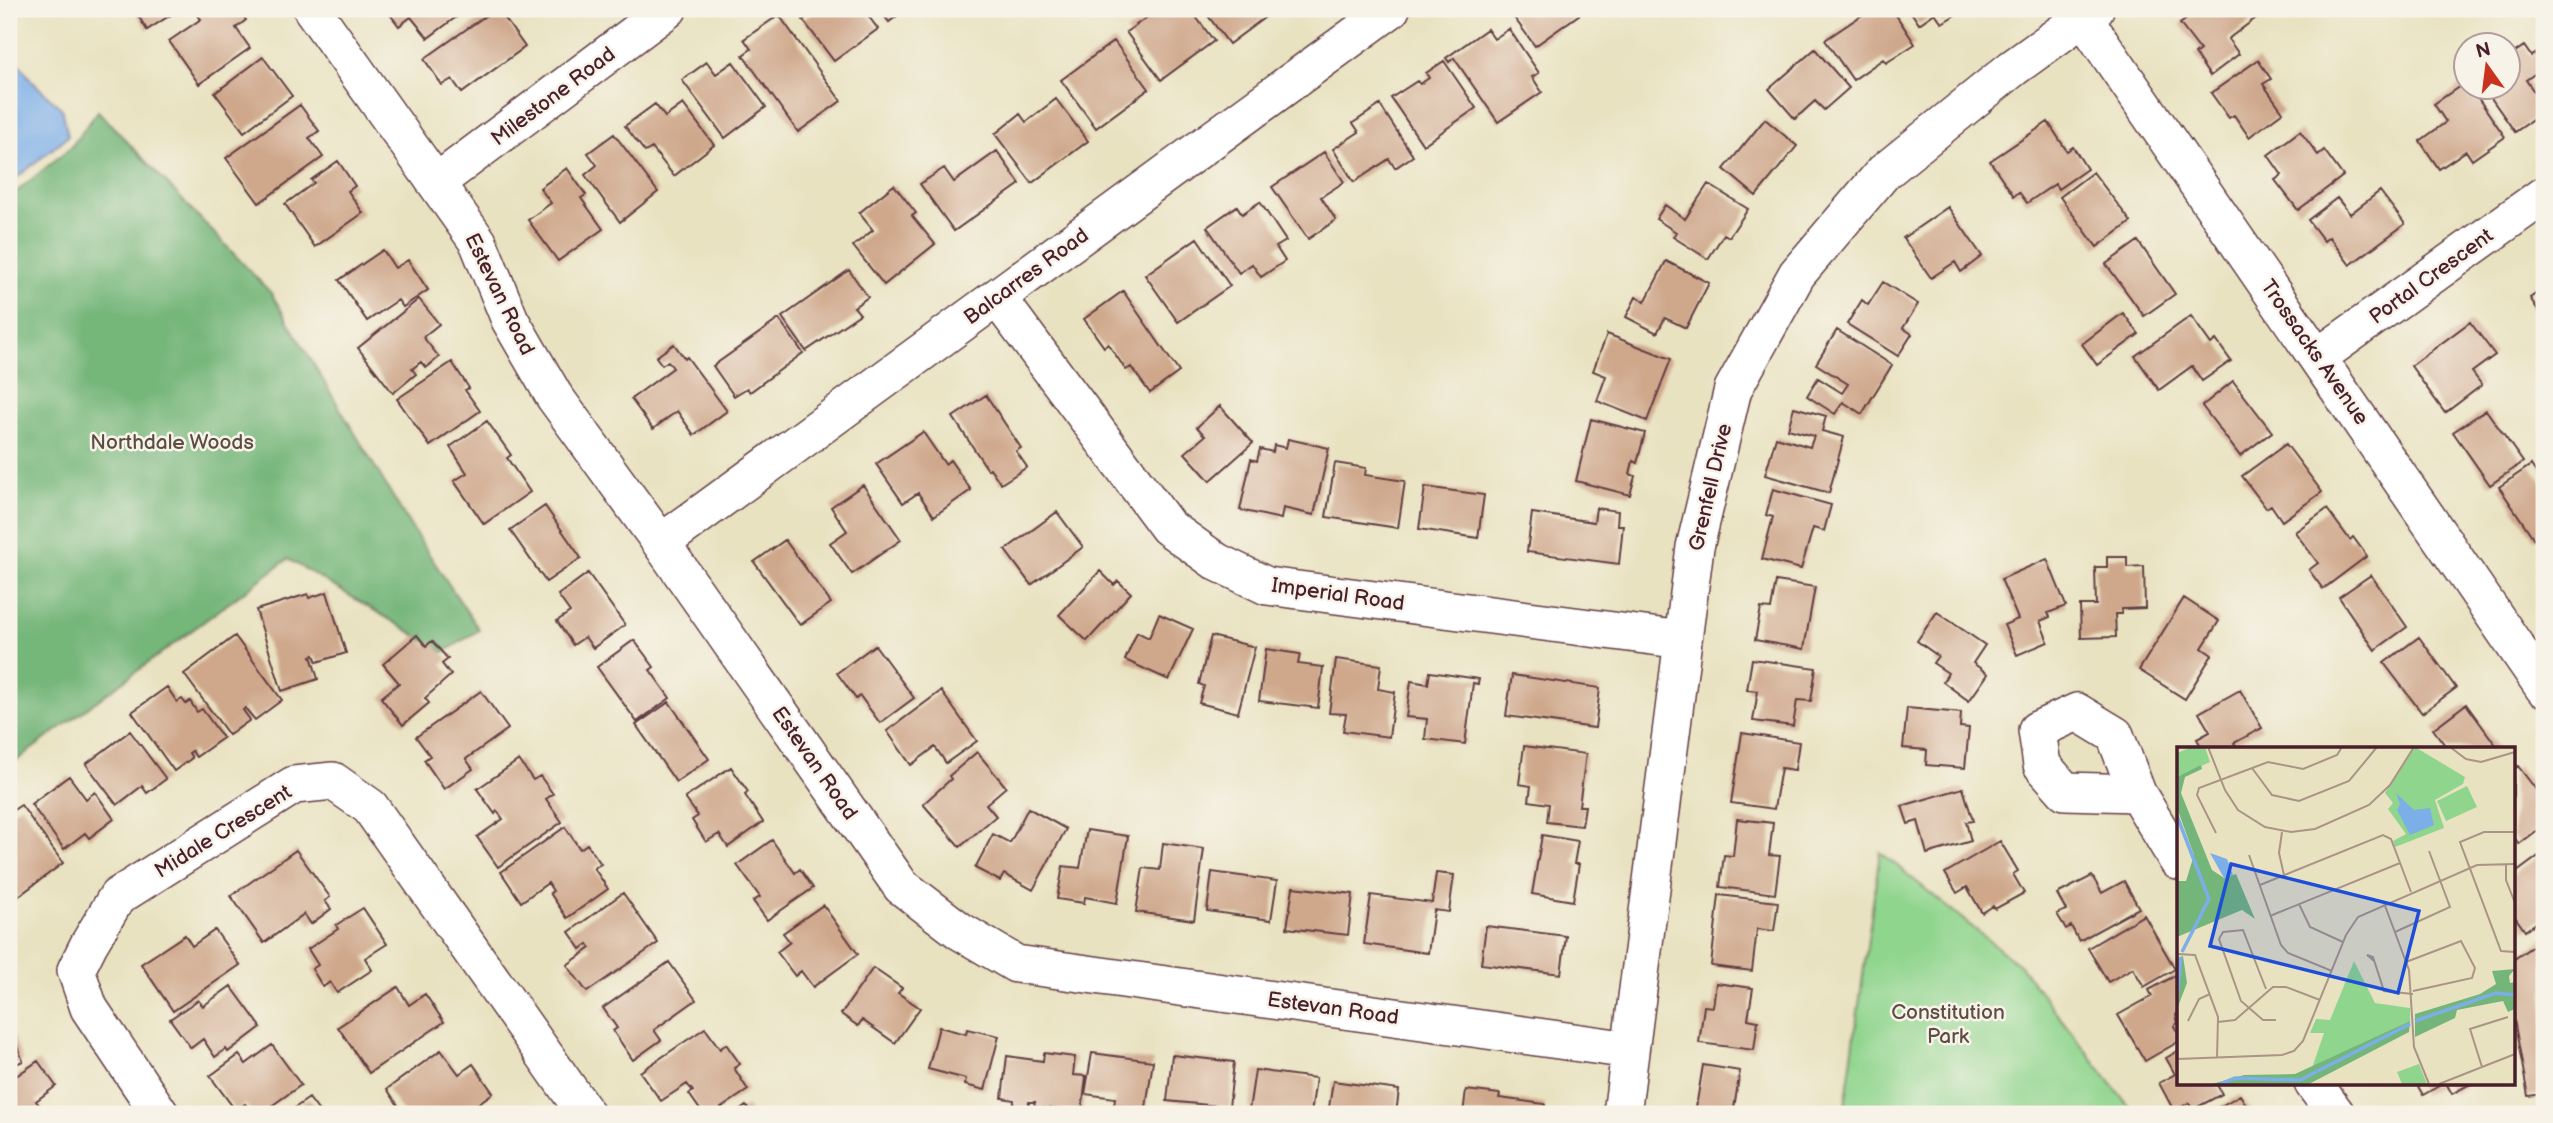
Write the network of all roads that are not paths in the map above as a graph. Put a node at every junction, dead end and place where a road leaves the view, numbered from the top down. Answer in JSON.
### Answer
{"nodes":[{"id":1,"x":312,"y":9,"type":"edge"},
{"id":2,"x":668,"y":9,"type":"edge"},
{"id":3,"x":1391,"y":9,"type":"edge"},
{"id":4,"x":2089,"y":13,"type":"edge"},
{"id":5,"x":437,"y":183,"type":"junction"},
{"id":6,"x":2544,"y":195,"type":"edge"},
{"id":7,"x":997,"y":297,"type":"junction"},
{"id":8,"x":2318,"y":357,"type":"junction"},
{"id":9,"x":661,"y":543,"type":"junction"},
{"id":10,"x":1683,"y":640,"type":"junction"},
{"id":11,"x":2544,"y":688,"type":"edge"},
{"id":12,"x":2137,"y":793,"type":"dead end"},
{"id":13,"x":2177,"y":858,"type":"edge"},
{"id":14,"x":1630,"y":1050,"type":"junction"},
{"id":15,"x":2314,"y":1084,"type":"edge"},
{"id":16,"x":160,"y":1114,"type":"edge"},
{"id":17,"x":586,"y":1114,"type":"edge"},
{"id":18,"x":1622,"y":1114,"type":"edge"},
{"id":19,"x":2336,"y":1114,"type":"edge"}],
"edges":[{"from":1,"to":5,"type":"street","name":"Estevan Road"},
{"from":2,"to":5,"type":"street","name":"Milestone Road"},
{"from":3,"to":7,"type":"street","name":"Balcarres Road"},
{"from":4,"to":8,"type":"street","name":"Trossacks Avenue"},
{"from":4,"to":10,"type":"street","name":"Grenfell Drive"},
{"from":5,"to":9,"type":"street","name":"Estevan Road"},
{"from":6,"to":8,"type":"street","name":"Portal Crescent"},
{"from":7,"to":9,"type":"street","name":"Balcarres Road"},
{"from":7,"to":10,"type":"street","name":"Imperial Road"},
{"from":8,"to":11,"type":"street","name":"Trossacks Avenue"},
{"from":9,"to":14,"type":"street","name":"Estevan Road"},
{"from":10,"to":14,"type":"street","name":"Grenfell Drive"},
{"from":12,"to":13,"type":"street"},
{"from":14,"to":18,"type":"street","name":"Grenfell Drive"},
{"from":15,"to":19,"type":"street"},
{"from":16,"to":17,"type":"street","name":"Midale Crescent"}]}
